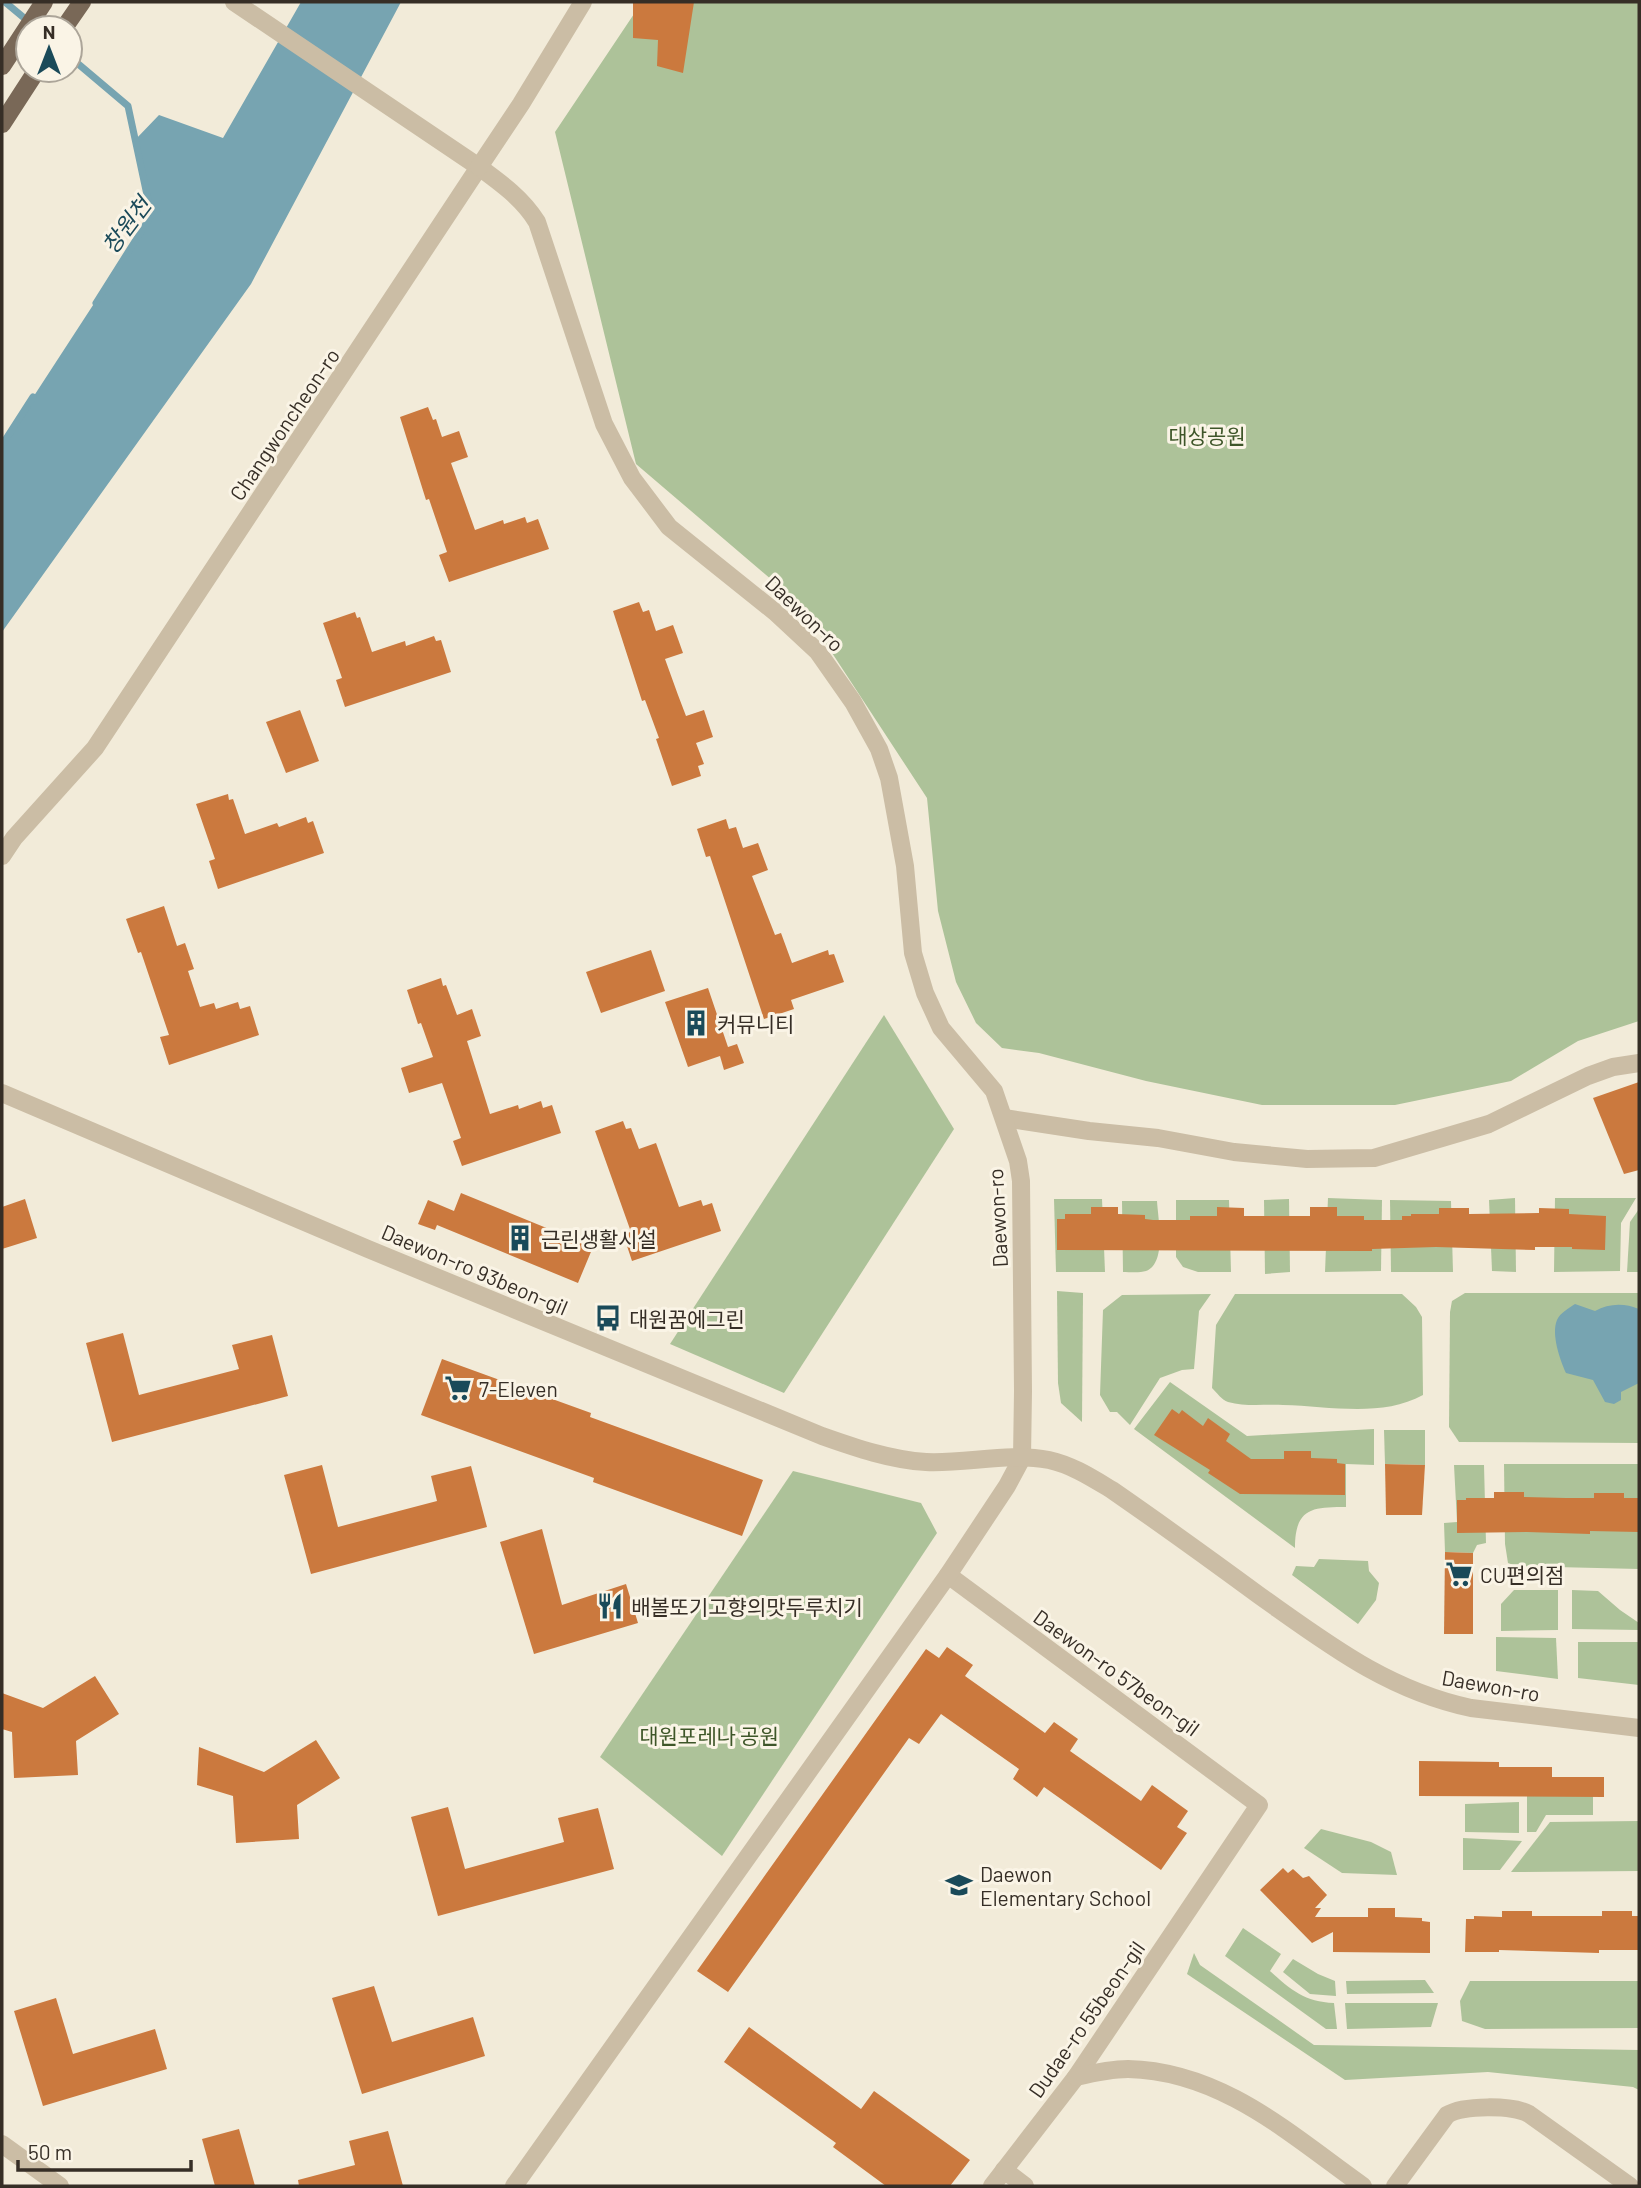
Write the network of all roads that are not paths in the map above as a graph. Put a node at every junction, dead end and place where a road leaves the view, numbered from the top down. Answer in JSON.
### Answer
{"nodes":[{"id":1,"x":44,"y":2,"type":"edge"},
{"id":2,"x":234,"y":2,"type":"edge"},
{"id":3,"x":583,"y":2,"type":"edge"},
{"id":4,"x":2,"y":66,"type":"edge"},
{"id":5,"x":28,"y":84,"type":"edge"},
{"id":6,"x":2,"y":124,"type":"edge"},
{"id":7,"x":479,"y":167,"type":"junction"},
{"id":8,"x":2,"y":856,"type":"edge"},
{"id":9,"x":1639,"y":1063,"type":"edge"},
{"id":10,"x":2,"y":1093,"type":"edge"},
{"id":11,"x":1004,"y":1118,"type":"junction"},
{"id":12,"x":1022,"y":1458,"type":"junction"},
{"id":13,"x":948,"y":1575,"type":"junction"},
{"id":14,"x":1639,"y":1728,"type":"edge"},
{"id":15,"x":1259,"y":1805,"type":"joint"},
{"id":16,"x":1076,"y":2077,"type":"junction"},
{"id":17,"x":2,"y":2144,"type":"edge"},
{"id":18,"x":1004,"y":2170,"type":"junction"},
{"id":19,"x":60,"y":2186,"type":"edge"},
{"id":20,"x":514,"y":2186,"type":"edge"},
{"id":21,"x":992,"y":2186,"type":"edge"},
{"id":22,"x":1025,"y":2186,"type":"edge"},
{"id":23,"x":1363,"y":2186,"type":"edge"},
{"id":24,"x":1395,"y":2186,"type":"edge"},
{"id":25,"x":1630,"y":2186,"type":"edge"}],
"edges":[{"from":1,"to":4,"type":"main road"},
{"from":2,"to":7,"type":"street","name":"Daewon-ro"},
{"from":3,"to":7,"type":"street","name":"Changwoncheon-ro"},
{"from":5,"to":6,"type":"main road"},
{"from":7,"to":8,"type":"street","name":"Changwoncheon-ro"},
{"from":7,"to":11,"type":"street","name":"Daewon-ro"},
{"from":9,"to":11,"type":"street"},
{"from":10,"to":12,"type":"street","name":"Daewon-ro 93beon-gil"},
{"from":11,"to":12,"type":"street","name":"Daewon-ro"},
{"from":12,"to":13,"type":"street"},
{"from":12,"to":14,"type":"street","name":"Daewon-ro"},
{"from":13,"to":15,"type":"street","name":"Daewon-ro 57beon-gil"},
{"from":13,"to":20,"type":"street"},
{"from":15,"to":16,"type":"street","name":"Dudae-ro 55beon-gil"},
{"from":16,"to":18,"type":"street","name":"Dudae-ro 55beon-gil"},
{"from":16,"to":23,"type":"street"},
{"from":17,"to":19,"type":"street"},
{"from":18,"to":21,"type":"street","name":"Dudae-ro 55beon-gil"},
{"from":18,"to":22,"type":"street"},
{"from":24,"to":25,"type":"street"}]}
